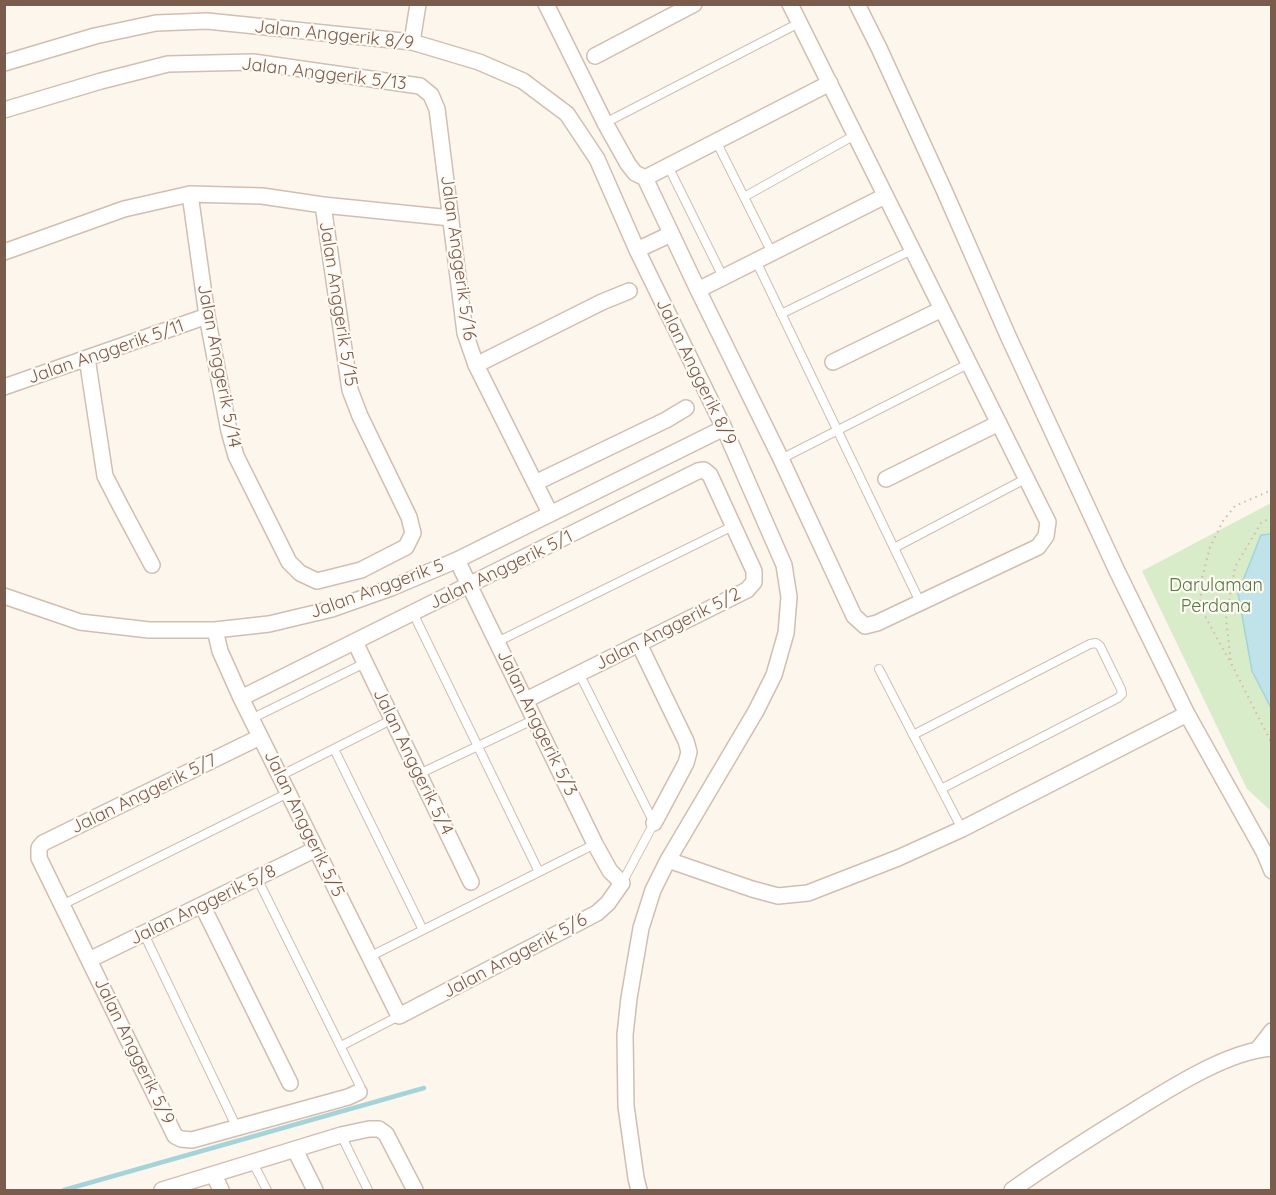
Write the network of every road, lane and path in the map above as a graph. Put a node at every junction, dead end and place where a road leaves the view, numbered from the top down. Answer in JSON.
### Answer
{"nodes":[{"id":1,"x":418,"y":4,"type":"edge"},
{"id":2,"x":694,"y":4,"type":"edge"},
{"id":3,"x":790,"y":4,"type":"edge"},
{"id":4,"x":857,"y":4,"type":"edge"},
{"id":5,"x":551,"y":6,"type":"edge"},
{"id":6,"x":799,"y":23,"type":"junction"},
{"id":7,"x":412,"y":42,"type":"junction"},
{"id":8,"x":595,"y":56,"type":"dead end"},
{"id":9,"x":4,"y":63,"type":"edge"},
{"id":10,"x":830,"y":83,"type":"junction"},
{"id":11,"x":431,"y":95,"type":"joint"},
{"id":12,"x":4,"y":110,"type":"edge"},
{"id":13,"x":605,"y":123,"type":"junction"},
{"id":14,"x":855,"y":135,"type":"junction"},
{"id":15,"x":716,"y":141,"type":"junction"},
{"id":16,"x":668,"y":166,"type":"junction"},
{"id":17,"x":645,"y":178,"type":"junction"},
{"id":18,"x":190,"y":194,"type":"junction"},
{"id":19,"x":885,"y":196,"type":"junction"},
{"id":20,"x":744,"y":197,"type":"junction"},
{"id":21,"x":323,"y":205,"type":"junction"},
{"id":22,"x":451,"y":218,"type":"junction"},
{"id":23,"x":671,"y":234,"type":"junction"},
{"id":24,"x":637,"y":250,"type":"junction"},
{"id":25,"x":912,"y":250,"type":"junction"},
{"id":26,"x":4,"y":252,"type":"edge"},
{"id":27,"x":772,"y":253,"type":"junction"},
{"id":28,"x":756,"y":261,"type":"junction"},
{"id":29,"x":723,"y":277,"type":"junction"},
{"id":30,"x":698,"y":290,"type":"junction"},
{"id":31,"x":629,"y":291,"type":"dead end"},
{"id":32,"x":942,"y":309,"type":"junction"},
{"id":33,"x":781,"y":314,"type":"junction"},
{"id":34,"x":207,"y":316,"type":"junction"},
{"id":35,"x":87,"y":358,"type":"junction"},
{"id":36,"x":833,"y":362,"type":"dead end"},
{"id":37,"x":968,"y":364,"type":"junction"},
{"id":38,"x":476,"y":365,"type":"junction"},
{"id":39,"x":4,"y":387,"type":"edge"},
{"id":40,"x":686,"y":408,"type":"dead end"},
{"id":41,"x":999,"y":423,"type":"junction"},
{"id":42,"x":724,"y":428,"type":"junction"},
{"id":43,"x":837,"y":429,"type":"junction"},
{"id":44,"x":781,"y":459,"type":"junction"},
{"id":45,"x":1027,"y":478,"type":"junction"},
{"id":46,"x":886,"y":479,"type":"dead end"},
{"id":47,"x":535,"y":483,"type":"junction"},
{"id":48,"x":1272,"y":490,"type":"edge"},
{"id":49,"x":549,"y":513,"type":"junction"},
{"id":50,"x":1272,"y":517,"type":"edge"},
{"id":51,"x":733,"y":526,"type":"junction"},
{"id":52,"x":894,"y":548,"type":"junction"},
{"id":53,"x":457,"y":560,"type":"junction"},
{"id":54,"x":289,"y":562,"type":"joint"},
{"id":55,"x":152,"y":565,"type":"dead end"},
{"id":56,"x":470,"y":585,"type":"junction"},
{"id":57,"x":4,"y":596,"type":"edge"},
{"id":58,"x":920,"y":602,"type":"junction"},
{"id":59,"x":413,"y":613,"type":"junction"},
{"id":60,"x":215,"y":630,"type":"junction"},
{"id":61,"x":356,"y":642,"type":"junction"},
{"id":62,"x":498,"y":642,"type":"junction"},
{"id":63,"x":639,"y":644,"type":"junction"},
{"id":64,"x":365,"y":663,"type":"junction"},
{"id":65,"x":1231,"y":663,"type":"junction"},
{"id":66,"x":879,"y":669,"type":"dead end"},
{"id":67,"x":579,"y":673,"type":"junction"},
{"id":68,"x":241,"y":698,"type":"junction"},
{"id":69,"x":526,"y":700,"type":"junction"},
{"id":70,"x":1187,"y":714,"type":"junction"},
{"id":71,"x":251,"y":718,"type":"junction"},
{"id":72,"x":393,"y":719,"type":"junction"},
{"id":73,"x":535,"y":719,"type":"junction"},
{"id":74,"x":913,"y":735,"type":"junction"},
{"id":75,"x":260,"y":737,"type":"junction"},
{"id":76,"x":1272,"y":744,"type":"edge"},
{"id":77,"x":478,"y":746,"type":"junction"},
{"id":78,"x":334,"y":749,"type":"junction"},
{"id":79,"x":419,"y":774,"type":"junction"},
{"id":80,"x":280,"y":776,"type":"junction"},
{"id":81,"x":941,"y":789,"type":"junction"},
{"id":82,"x":288,"y":793,"type":"junction"},
{"id":83,"x":654,"y":823,"type":"junction"},
{"id":84,"x":962,"y":829,"type":"junction"},
{"id":85,"x":595,"y":844,"type":"junction"},
{"id":86,"x":316,"y":849,"type":"junction"},
{"id":87,"x":1268,"y":855,"type":"edge"},
{"id":88,"x":39,"y":858,"type":"joint"},
{"id":89,"x":668,"y":860,"type":"junction"},
{"id":90,"x":1272,"y":871,"type":"edge"},
{"id":91,"x":538,"y":872,"type":"junction"},
{"id":92,"x":257,"y":878,"type":"junction"},
{"id":93,"x":471,"y":882,"type":"dead end"},
{"id":94,"x":622,"y":883,"type":"junction"},
{"id":95,"x":62,"y":905,"type":"junction"},
{"id":96,"x":202,"y":905,"type":"junction"},
{"id":97,"x":423,"y":930,"type":"junction"},
{"id":98,"x":144,"y":934,"type":"junction"},
{"id":99,"x":369,"y":957,"type":"junction"},
{"id":100,"x":89,"y":960,"type":"junction"},
{"id":101,"x":399,"y":1016,"type":"junction"},
{"id":102,"x":1272,"y":1031,"type":"edge"},
{"id":103,"x":341,"y":1046,"type":"junction"},
{"id":104,"x":1265,"y":1049,"type":"edge"},
{"id":105,"x":290,"y":1083,"type":"dead end"},
{"id":106,"x":359,"y":1092,"type":"joint"},
{"id":107,"x":237,"y":1128,"type":"junction"},
{"id":108,"x":341,"y":1135,"type":"junction"},
{"id":109,"x":295,"y":1150,"type":"junction"},
{"id":110,"x":253,"y":1163,"type":"junction"},
{"id":111,"x":214,"y":1175,"type":"junction"},
{"id":112,"x":169,"y":1190,"type":"edge"},
{"id":113,"x":221,"y":1191,"type":"edge"},
{"id":114,"x":267,"y":1191,"type":"edge"},
{"id":115,"x":315,"y":1191,"type":"edge"},
{"id":116,"x":368,"y":1191,"type":"edge"},
{"id":117,"x":415,"y":1191,"type":"edge"},
{"id":118,"x":639,"y":1191,"type":"edge"},
{"id":119,"x":1012,"y":1191,"type":"edge"}],
"edges":[{"from":1,"to":7,"type":"street"},
{"from":2,"to":8,"type":"street"},
{"from":3,"to":6,"type":"street"},
{"from":4,"to":70,"type":"street"},
{"from":5,"to":13,"type":"street"},
{"from":6,"to":10,"type":"street"},
{"from":6,"to":13,"type":"lane"},
{"from":7,"to":9,"type":"street","name":"Jalan Anggerik 8/9"},
{"from":7,"to":24,"type":"street","name":"Jalan Anggerik 8/9"},
{"from":10,"to":14,"type":"street"},
{"from":10,"to":15,"type":"street"},
{"from":11,"to":12,"type":"street","name":"Jalan Anggerik 5/13"},
{"from":11,"to":22,"type":"street","name":"Jalan Anggerik 5/16"},
{"from":13,"to":17,"type":"street"},
{"from":14,"to":19,"type":"street"},
{"from":14,"to":20,"type":"lane"},
{"from":15,"to":16,"type":"street"},
{"from":15,"to":20,"type":"lane"},
{"from":16,"to":17,"type":"street"},
{"from":16,"to":29,"type":"lane"},
{"from":17,"to":23,"type":"street"},
{"from":18,"to":21,"type":"street"},
{"from":18,"to":26,"type":"street"},
{"from":18,"to":34,"type":"street","name":"Jalan Anggerik 5/14"},
{"from":19,"to":25,"type":"street"},
{"from":19,"to":27,"type":"street"},
{"from":20,"to":27,"type":"lane"},
{"from":21,"to":22,"type":"street"},
{"from":21,"to":54,"type":"street","name":"Jalan Anggerik 5/15"},
{"from":22,"to":38,"type":"street","name":"Jalan Anggerik 5/16"},
{"from":23,"to":24,"type":"street"},
{"from":23,"to":30,"type":"street"},
{"from":24,"to":42,"type":"street","name":"Jalan Anggerik 8/9"},
{"from":25,"to":32,"type":"street"},
{"from":25,"to":33,"type":"lane"},
{"from":27,"to":28,"type":"street"},
{"from":28,"to":29,"type":"street"},
{"from":28,"to":33,"type":"lane"},
{"from":29,"to":30,"type":"street"},
{"from":30,"to":44,"type":"street"},
{"from":31,"to":38,"type":"street"},
{"from":32,"to":36,"type":"street"},
{"from":32,"to":37,"type":"street"},
{"from":33,"to":43,"type":"lane"},
{"from":34,"to":35,"type":"street","name":"Jalan Anggerik 5/11"},
{"from":34,"to":54,"type":"street","name":"Jalan Anggerik 5/14"},
{"from":35,"to":39,"type":"street","name":"Jalan Anggerik 5/11"},
{"from":35,"to":55,"type":"street"},
{"from":37,"to":41,"type":"street"},
{"from":37,"to":43,"type":"lane"},
{"from":38,"to":47,"type":"street","name":"Jalan Anggerik 5/16"},
{"from":40,"to":47,"type":"street"},
{"from":41,"to":45,"type":"street"},
{"from":41,"to":46,"type":"street"},
{"from":42,"to":49,"type":"street","name":"Jalan Anggerik 5"},
{"from":42,"to":89,"type":"street","name":"Jalan Anggerik 8/9"},
{"from":43,"to":44,"type":"lane"},
{"from":43,"to":52,"type":"lane"},
{"from":44,"to":58,"type":"street"},
{"from":45,"to":52,"type":"lane"},
{"from":45,"to":58,"type":"street"},
{"from":47,"to":49,"type":"street","name":"Jalan Anggerik 5/16"},
{"from":48,"to":65,"type":"path"},
{"from":49,"to":53,"type":"street","name":"Jalan Anggerik 5"},
{"from":50,"to":65,"type":"path"},
{"from":51,"to":56,"type":"street","name":"Jalan Anggerik 5/1"},
{"from":51,"to":62,"type":"lane"},
{"from":51,"to":63,"type":"street","name":"Jalan Anggerik 5/2"},
{"from":52,"to":58,"type":"lane"},
{"from":53,"to":56,"type":"street","name":"Jalan Anggerik 5/3"},
{"from":53,"to":60,"type":"street","name":"Jalan Anggerik 5"},
{"from":56,"to":59,"type":"street","name":"Jalan Anggerik 5/1"},
{"from":56,"to":62,"type":"street","name":"Jalan Anggerik 5/3"},
{"from":57,"to":60,"type":"street","name":"Jalan Anggerik 5"},
{"from":59,"to":61,"type":"street","name":"Jalan Anggerik 5/1"},
{"from":59,"to":77,"type":"lane"},
{"from":60,"to":68,"type":"street","name":"Jalan Anggerik 5/5"},
{"from":61,"to":64,"type":"street","name":"Jalan Anggerik 5/4"},
{"from":61,"to":68,"type":"street","name":"Jalan Anggerik 5/1"},
{"from":62,"to":69,"type":"street","name":"Jalan Anggerik 5/3"},
{"from":63,"to":67,"type":"street","name":"Jalan Anggerik 5/2"},
{"from":63,"to":83,"type":"street"},
{"from":64,"to":71,"type":"lane"},
{"from":64,"to":72,"type":"street","name":"Jalan Anggerik 5/4"},
{"from":65,"to":76,"type":"path"},
{"from":66,"to":74,"type":"lane"},
{"from":67,"to":69,"type":"street","name":"Jalan Anggerik 5/2"},
{"from":67,"to":83,"type":"lane"},
{"from":68,"to":71,"type":"street","name":"Jalan Anggerik 5/5"},
{"from":69,"to":73,"type":"street","name":"Jalan Anggerik 5/3"},
{"from":70,"to":84,"type":"street"},
{"from":70,"to":87,"type":"street"},
{"from":71,"to":75,"type":"street","name":"Jalan Anggerik 5/5"},
{"from":72,"to":78,"type":"lane"},
{"from":72,"to":79,"type":"street","name":"Jalan Anggerik 5/4"},
{"from":73,"to":77,"type":"lane"},
{"from":73,"to":85,"type":"street","name":"Jalan Anggerik 5/3"},
{"from":74,"to":81,"type":"lane"},
{"from":74,"to":81,"type":"lane"},
{"from":75,"to":80,"type":"street","name":"Jalan Anggerik 5/5"},
{"from":75,"to":88,"type":"street","name":"Jalan Anggerik 5/7"},
{"from":77,"to":79,"type":"lane"},
{"from":77,"to":91,"type":"lane"},
{"from":78,"to":80,"type":"lane"},
{"from":78,"to":97,"type":"lane"},
{"from":79,"to":93,"type":"street","name":"Jalan Anggerik 5/4"},
{"from":80,"to":82,"type":"street","name":"Jalan Anggerik 5/5"},
{"from":81,"to":84,"type":"lane"},
{"from":82,"to":86,"type":"street","name":"Jalan Anggerik 5/5"},
{"from":82,"to":95,"type":"lane"},
{"from":83,"to":94,"type":"lane"},
{"from":84,"to":89,"type":"street"},
{"from":85,"to":91,"type":"lane"},
{"from":85,"to":94,"type":"street","name":"Jalan Anggerik 5/3"},
{"from":86,"to":92,"type":"street","name":"Jalan Anggerik 5/8"},
{"from":86,"to":99,"type":"street","name":"Jalan Anggerik 5/5"},
{"from":87,"to":90,"type":"street"},
{"from":88,"to":95,"type":"street","name":"Jalan Anggerik 5/9"},
{"from":89,"to":118,"type":"street","name":"Jalan Anggerik 8/9"},
{"from":91,"to":97,"type":"lane"},
{"from":92,"to":96,"type":"street","name":"Jalan Anggerik 5/8"},
{"from":92,"to":103,"type":"lane"},
{"from":94,"to":101,"type":"street","name":"Jalan Anggerik 5/6"},
{"from":95,"to":100,"type":"street","name":"Jalan Anggerik 5/9"},
{"from":96,"to":98,"type":"street","name":"Jalan Anggerik 5/8"},
{"from":96,"to":105,"type":"street"},
{"from":97,"to":99,"type":"lane"},
{"from":98,"to":100,"type":"street","name":"Jalan Anggerik 5/8"},
{"from":98,"to":107,"type":"lane"},
{"from":99,"to":101,"type":"street","name":"Jalan Anggerik 5/5"},
{"from":100,"to":107,"type":"street","name":"Jalan Anggerik 5/9"},
{"from":101,"to":103,"type":"lane"},
{"from":102,"to":104,"type":"street"},
{"from":103,"to":106,"type":"lane"},
{"from":104,"to":119,"type":"street"},
{"from":106,"to":107,"type":"street","name":"Jalan Anggerik 5/9"},
{"from":108,"to":109,"type":"street"},
{"from":108,"to":116,"type":"lane"},
{"from":108,"to":117,"type":"street"},
{"from":109,"to":110,"type":"street"},
{"from":109,"to":115,"type":"street"},
{"from":110,"to":111,"type":"street"},
{"from":110,"to":114,"type":"lane"},
{"from":111,"to":112,"type":"street"},
{"from":111,"to":113,"type":"street"}]}
